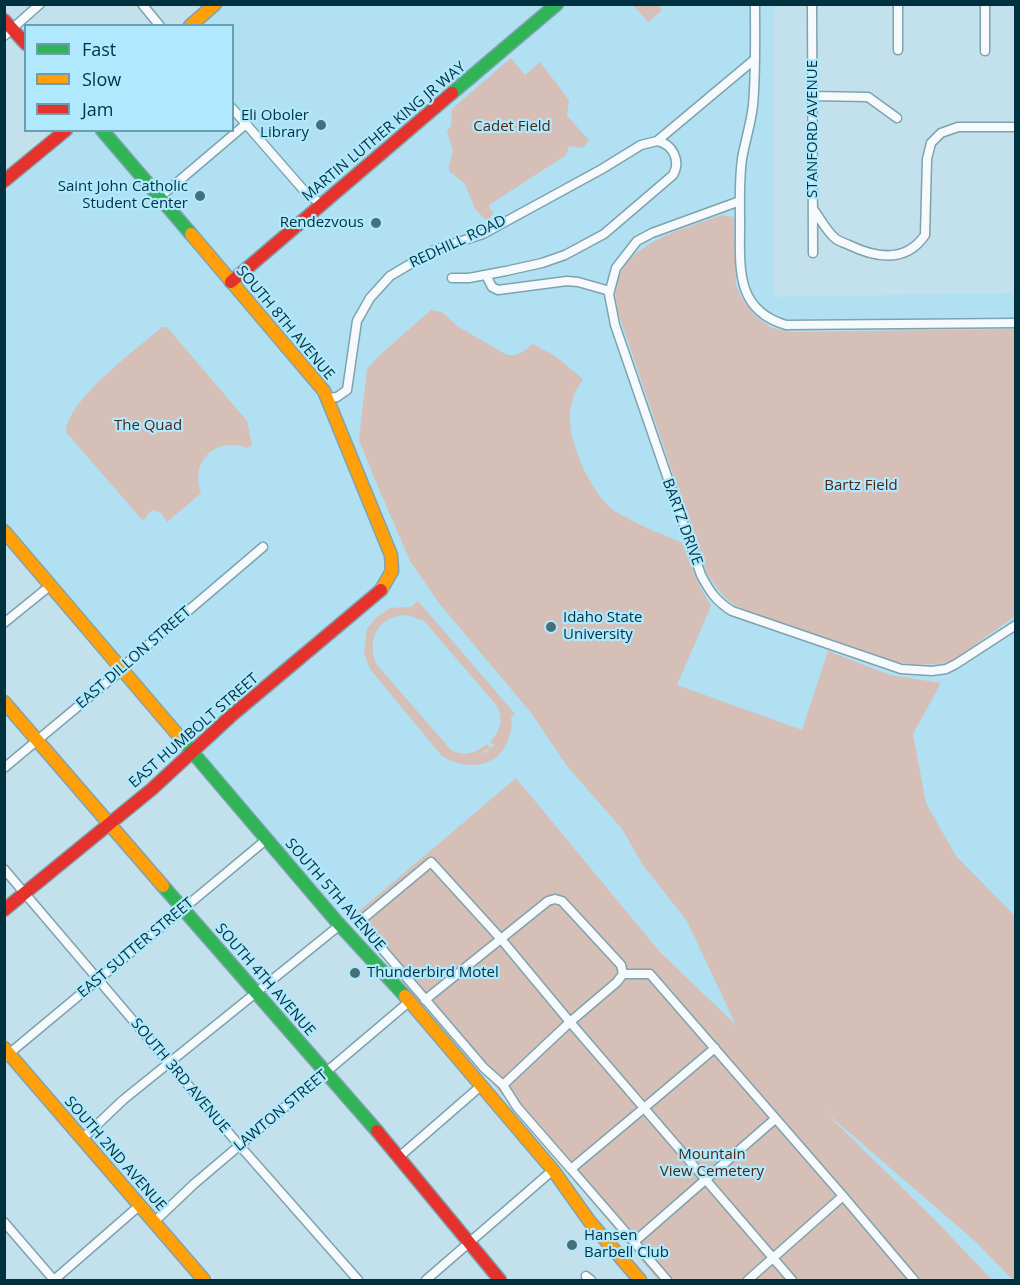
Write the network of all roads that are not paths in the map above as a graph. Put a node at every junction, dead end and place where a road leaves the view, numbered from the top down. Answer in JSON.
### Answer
{"nodes":[{"id":1,"x":40,"y":4,"type":"edge"},
{"id":2,"x":142,"y":4,"type":"edge"},
{"id":3,"x":215,"y":4,"type":"edge"},
{"id":4,"x":755,"y":4,"type":"edge"},
{"id":5,"x":812,"y":4,"type":"edge"},
{"id":6,"x":898,"y":4,"type":"edge"},
{"id":7,"x":985,"y":4,"type":"edge"},
{"id":8,"x":552,"y":7,"type":"edge"},
{"id":9,"x":158,"y":24,"type":"edge"},
{"id":10,"x":192,"y":24,"type":"edge"},
{"id":11,"x":7,"y":28,"type":"edge"},
{"id":12,"x":24,"y":42,"type":"edge"},
{"id":13,"x":898,"y":50,"type":"dead end"},
{"id":14,"x":985,"y":51,"type":"dead end"},
{"id":15,"x":755,"y":59,"type":"junction"},
{"id":16,"x":812,"y":96,"type":"junction"},
{"id":17,"x":234,"y":110,"type":"edge"},
{"id":18,"x":897,"y":118,"type":"dead end"},
{"id":19,"x":246,"y":124,"type":"junction"},
{"id":20,"x":1016,"y":127,"type":"edge"},
{"id":21,"x":64,"y":132,"type":"edge"},
{"id":22,"x":104,"y":132,"type":"edge"},
{"id":23,"x":657,"y":141,"type":"junction"},
{"id":24,"x":4,"y":181,"type":"edge"},
{"id":25,"x":160,"y":197,"type":"junction"},
{"id":26,"x":740,"y":201,"type":"junction"},
{"id":27,"x":322,"y":204,"type":"junction"},
{"id":28,"x":813,"y":209,"type":"junction"},
{"id":29,"x":813,"y":253,"type":"dead end"},
{"id":30,"x":486,"y":275,"type":"junction"},
{"id":31,"x":452,"y":278,"type":"dead end"},
{"id":32,"x":231,"y":282,"type":"junction"},
{"id":33,"x":610,"y":291,"type":"junction"},
{"id":34,"x":1016,"y":323,"type":"edge"},
{"id":35,"x":328,"y":398,"type":"junction"},
{"id":36,"x":4,"y":531,"type":"edge"},
{"id":37,"x":263,"y":547,"type":"dead end"},
{"id":38,"x":393,"y":566,"type":"joint"},
{"id":39,"x":51,"y":585,"type":"junction"},
{"id":40,"x":4,"y":623,"type":"edge"},
{"id":41,"x":1016,"y":625,"type":"edge"},
{"id":42,"x":123,"y":669,"type":"junction"},
{"id":43,"x":4,"y":702,"type":"edge"},
{"id":44,"x":38,"y":741,"type":"junction"},
{"id":45,"x":192,"y":750,"type":"junction"},
{"id":46,"x":4,"y":768,"type":"edge"},
{"id":47,"x":110,"y":825,"type":"junction"},
{"id":48,"x":267,"y":839,"type":"junction"},
{"id":49,"x":4,"y":869,"type":"edge"},
{"id":50,"x":26,"y":892,"type":"junction"},
{"id":51,"x":182,"y":909,"type":"junction"},
{"id":52,"x":4,"y":910,"type":"edge"},
{"id":53,"x":340,"y":925,"type":"junction"},
{"id":54,"x":501,"y":939,"type":"junction"},
{"id":55,"x":622,"y":974,"type":"junction"},
{"id":56,"x":98,"y":979,"type":"junction"},
{"id":57,"x":256,"y":993,"type":"junction"},
{"id":58,"x":425,"y":1000,"type":"junction"},
{"id":59,"x":410,"y":1001,"type":"junction"},
{"id":60,"x":570,"y":1022,"type":"junction"},
{"id":61,"x":715,"y":1048,"type":"junction"},
{"id":62,"x":6,"y":1053,"type":"edge"},
{"id":63,"x":169,"y":1063,"type":"junction"},
{"id":64,"x":327,"y":1073,"type":"junction"},
{"id":65,"x":482,"y":1085,"type":"junction"},
{"id":66,"x":503,"y":1085,"type":"junction"},
{"id":67,"x":644,"y":1108,"type":"junction"},
{"id":68,"x":775,"y":1119,"type":"junction"},
{"id":69,"x":82,"y":1138,"type":"junction"},
{"id":70,"x":240,"y":1146,"type":"junction"},
{"id":71,"x":399,"y":1157,"type":"junction"},
{"id":72,"x":571,"y":1168,"type":"junction"},
{"id":73,"x":553,"y":1170,"type":"junction"},
{"id":74,"x":706,"y":1179,"type":"junction"},
{"id":75,"x":843,"y":1196,"type":"junction"},
{"id":76,"x":138,"y":1206,"type":"junction"},
{"id":77,"x":4,"y":1222,"type":"edge"},
{"id":78,"x":154,"y":1222,"type":"junction"},
{"id":79,"x":634,"y":1242,"type":"junction"},
{"id":80,"x":469,"y":1244,"type":"junction"},
{"id":81,"x":773,"y":1258,"type":"junction"},
{"id":82,"x":911,"y":1277,"type":"edge"},
{"id":83,"x":54,"y":1280,"type":"edge"},
{"id":84,"x":204,"y":1281,"type":"edge"},
{"id":85,"x":358,"y":1281,"type":"edge"},
{"id":86,"x":426,"y":1281,"type":"edge"},
{"id":87,"x":500,"y":1281,"type":"edge"},
{"id":88,"x":586,"y":1281,"type":"edge"},
{"id":89,"x":591,"y":1281,"type":"edge"},
{"id":90,"x":640,"y":1281,"type":"edge"},
{"id":91,"x":667,"y":1281,"type":"edge"},
{"id":92,"x":748,"y":1281,"type":"edge"},
{"id":93,"x":792,"y":1281,"type":"edge"},
{"id":94,"x":900,"y":1281,"type":"edge"}],
"edges":[{"from":1,"to":11,"type":"street"},
{"from":2,"to":9,"type":"street"},
{"from":3,"to":10,"type":"street"},
{"from":4,"to":15,"type":"street"},
{"from":5,"to":16,"type":"street","name":"STANFORD AVENUE"},
{"from":6,"to":13,"type":"street"},
{"from":7,"to":14,"type":"street"},
{"from":8,"to":27,"type":"street","name":"MARTIN LUTHER KING JR WAY"},
{"from":11,"to":12,"type":"street"},
{"from":15,"to":23,"type":"street","name":"REDHILL ROAD"},
{"from":15,"to":26,"type":"street"},
{"from":16,"to":18,"type":"street"},
{"from":16,"to":28,"type":"street","name":"STANFORD AVENUE"},
{"from":17,"to":19,"type":"street"},
{"from":19,"to":25,"type":"street"},
{"from":19,"to":27,"type":"street"},
{"from":20,"to":28,"type":"street"},
{"from":21,"to":24,"type":"street"},
{"from":22,"to":25,"type":"street","name":"SOUTH 8TH AVENUE"},
{"from":23,"to":30,"type":"street","name":"REDHILL ROAD"},
{"from":23,"to":35,"type":"street","name":"REDHILL ROAD"},
{"from":25,"to":32,"type":"street","name":"SOUTH 8TH AVENUE"},
{"from":26,"to":33,"type":"street","name":"BARTZ DRIVE"},
{"from":26,"to":34,"type":"street"},
{"from":27,"to":32,"type":"street","name":"MARTIN LUTHER KING JR WAY"},
{"from":28,"to":29,"type":"street","name":"STANFORD AVENUE"},
{"from":30,"to":31,"type":"street","name":"REDHILL ROAD"},
{"from":30,"to":33,"type":"street"},
{"from":32,"to":35,"type":"street","name":"SOUTH 8TH AVENUE"},
{"from":33,"to":41,"type":"street","name":"BARTZ DRIVE"},
{"from":35,"to":38,"type":"street","name":"SOUTH 8TH AVENUE"},
{"from":36,"to":39,"type":"street","name":"SOUTH 5TH AVENUE"},
{"from":37,"to":42,"type":"street","name":"EAST DILLON STREET"},
{"from":38,"to":45,"type":"street","name":"EAST HUMBOLT STREET"},
{"from":39,"to":40,"type":"street"},
{"from":39,"to":42,"type":"street","name":"SOUTH 5TH AVENUE"},
{"from":42,"to":44,"type":"street","name":"EAST DILLON STREET"},
{"from":42,"to":45,"type":"street","name":"SOUTH 5TH AVENUE"},
{"from":43,"to":44,"type":"street","name":"SOUTH 4TH AVENUE"},
{"from":44,"to":46,"type":"street","name":"EAST DILLON STREET"},
{"from":44,"to":47,"type":"street","name":"SOUTH 4TH AVENUE"},
{"from":45,"to":47,"type":"street","name":"EAST HUMBOLT STREET"},
{"from":45,"to":48,"type":"street","name":"SOUTH 5TH AVENUE"},
{"from":47,"to":50,"type":"street","name":"EAST HUMBOLT STREET"},
{"from":47,"to":51,"type":"street","name":"SOUTH 4TH AVENUE"},
{"from":48,"to":51,"type":"street","name":"EAST SUTTER STREET"},
{"from":48,"to":53,"type":"street","name":"SOUTH 5TH AVENUE"},
{"from":49,"to":50,"type":"street","name":"SOUTH 3RD AVENUE"},
{"from":50,"to":52,"type":"street","name":"EAST HUMBOLT STREET"},
{"from":50,"to":56,"type":"street","name":"SOUTH 3RD AVENUE"},
{"from":51,"to":56,"type":"street","name":"EAST SUTTER STREET"},
{"from":51,"to":57,"type":"street","name":"SOUTH 4TH AVENUE"},
{"from":53,"to":57,"type":"street"},
{"from":53,"to":59,"type":"street","name":"SOUTH 5TH AVENUE"},
{"from":54,"to":55,"type":"street"},
{"from":54,"to":58,"type":"street"},
{"from":54,"to":58,"type":"street"},
{"from":54,"to":60,"type":"street"},
{"from":55,"to":60,"type":"street"},
{"from":55,"to":61,"type":"street"},
{"from":56,"to":62,"type":"street","name":"EAST SUTTER STREET"},
{"from":56,"to":63,"type":"street","name":"SOUTH 3RD AVENUE"},
{"from":57,"to":63,"type":"street"},
{"from":57,"to":64,"type":"street","name":"SOUTH 4TH AVENUE"},
{"from":58,"to":66,"type":"street"},
{"from":59,"to":64,"type":"street","name":"LAWTON STREET"},
{"from":59,"to":65,"type":"street","name":"SOUTH 5TH AVENUE"},
{"from":60,"to":66,"type":"street"},
{"from":60,"to":67,"type":"street"},
{"from":61,"to":67,"type":"street"},
{"from":61,"to":68,"type":"street"},
{"from":62,"to":69,"type":"street","name":"SOUTH 2ND AVENUE"},
{"from":63,"to":69,"type":"street"},
{"from":63,"to":70,"type":"street","name":"SOUTH 3RD AVENUE"},
{"from":64,"to":70,"type":"street","name":"LAWTON STREET"},
{"from":64,"to":71,"type":"street","name":"SOUTH 4TH AVENUE"},
{"from":65,"to":71,"type":"street"},
{"from":65,"to":73,"type":"street","name":"SOUTH 5TH AVENUE"},
{"from":66,"to":72,"type":"street"},
{"from":67,"to":72,"type":"street"},
{"from":67,"to":74,"type":"street"},
{"from":68,"to":74,"type":"street"},
{"from":68,"to":75,"type":"street"},
{"from":69,"to":76,"type":"street","name":"SOUTH 2ND AVENUE"},
{"from":70,"to":78,"type":"street","name":"LAWTON STREET"},
{"from":70,"to":85,"type":"street","name":"SOUTH 3RD AVENUE"},
{"from":71,"to":80,"type":"street","name":"SOUTH 4TH AVENUE"},
{"from":72,"to":79,"type":"street"},
{"from":73,"to":80,"type":"street"},
{"from":73,"to":90,"type":"street","name":"SOUTH 5TH AVENUE"},
{"from":74,"to":79,"type":"street"},
{"from":74,"to":81,"type":"street"},
{"from":75,"to":81,"type":"street"},
{"from":75,"to":82,"type":"street"},
{"from":76,"to":78,"type":"street","name":"SOUTH 2ND AVENUE"},
{"from":76,"to":83,"type":"street"},
{"from":77,"to":83,"type":"street"},
{"from":78,"to":84,"type":"street","name":"SOUTH 2ND AVENUE"},
{"from":79,"to":91,"type":"street"},
{"from":80,"to":86,"type":"street"},
{"from":80,"to":87,"type":"street","name":"SOUTH 4TH AVENUE"},
{"from":81,"to":92,"type":"street"},
{"from":81,"to":93,"type":"street"},
{"from":82,"to":94,"type":"street"},
{"from":88,"to":89,"type":"street"}]}
